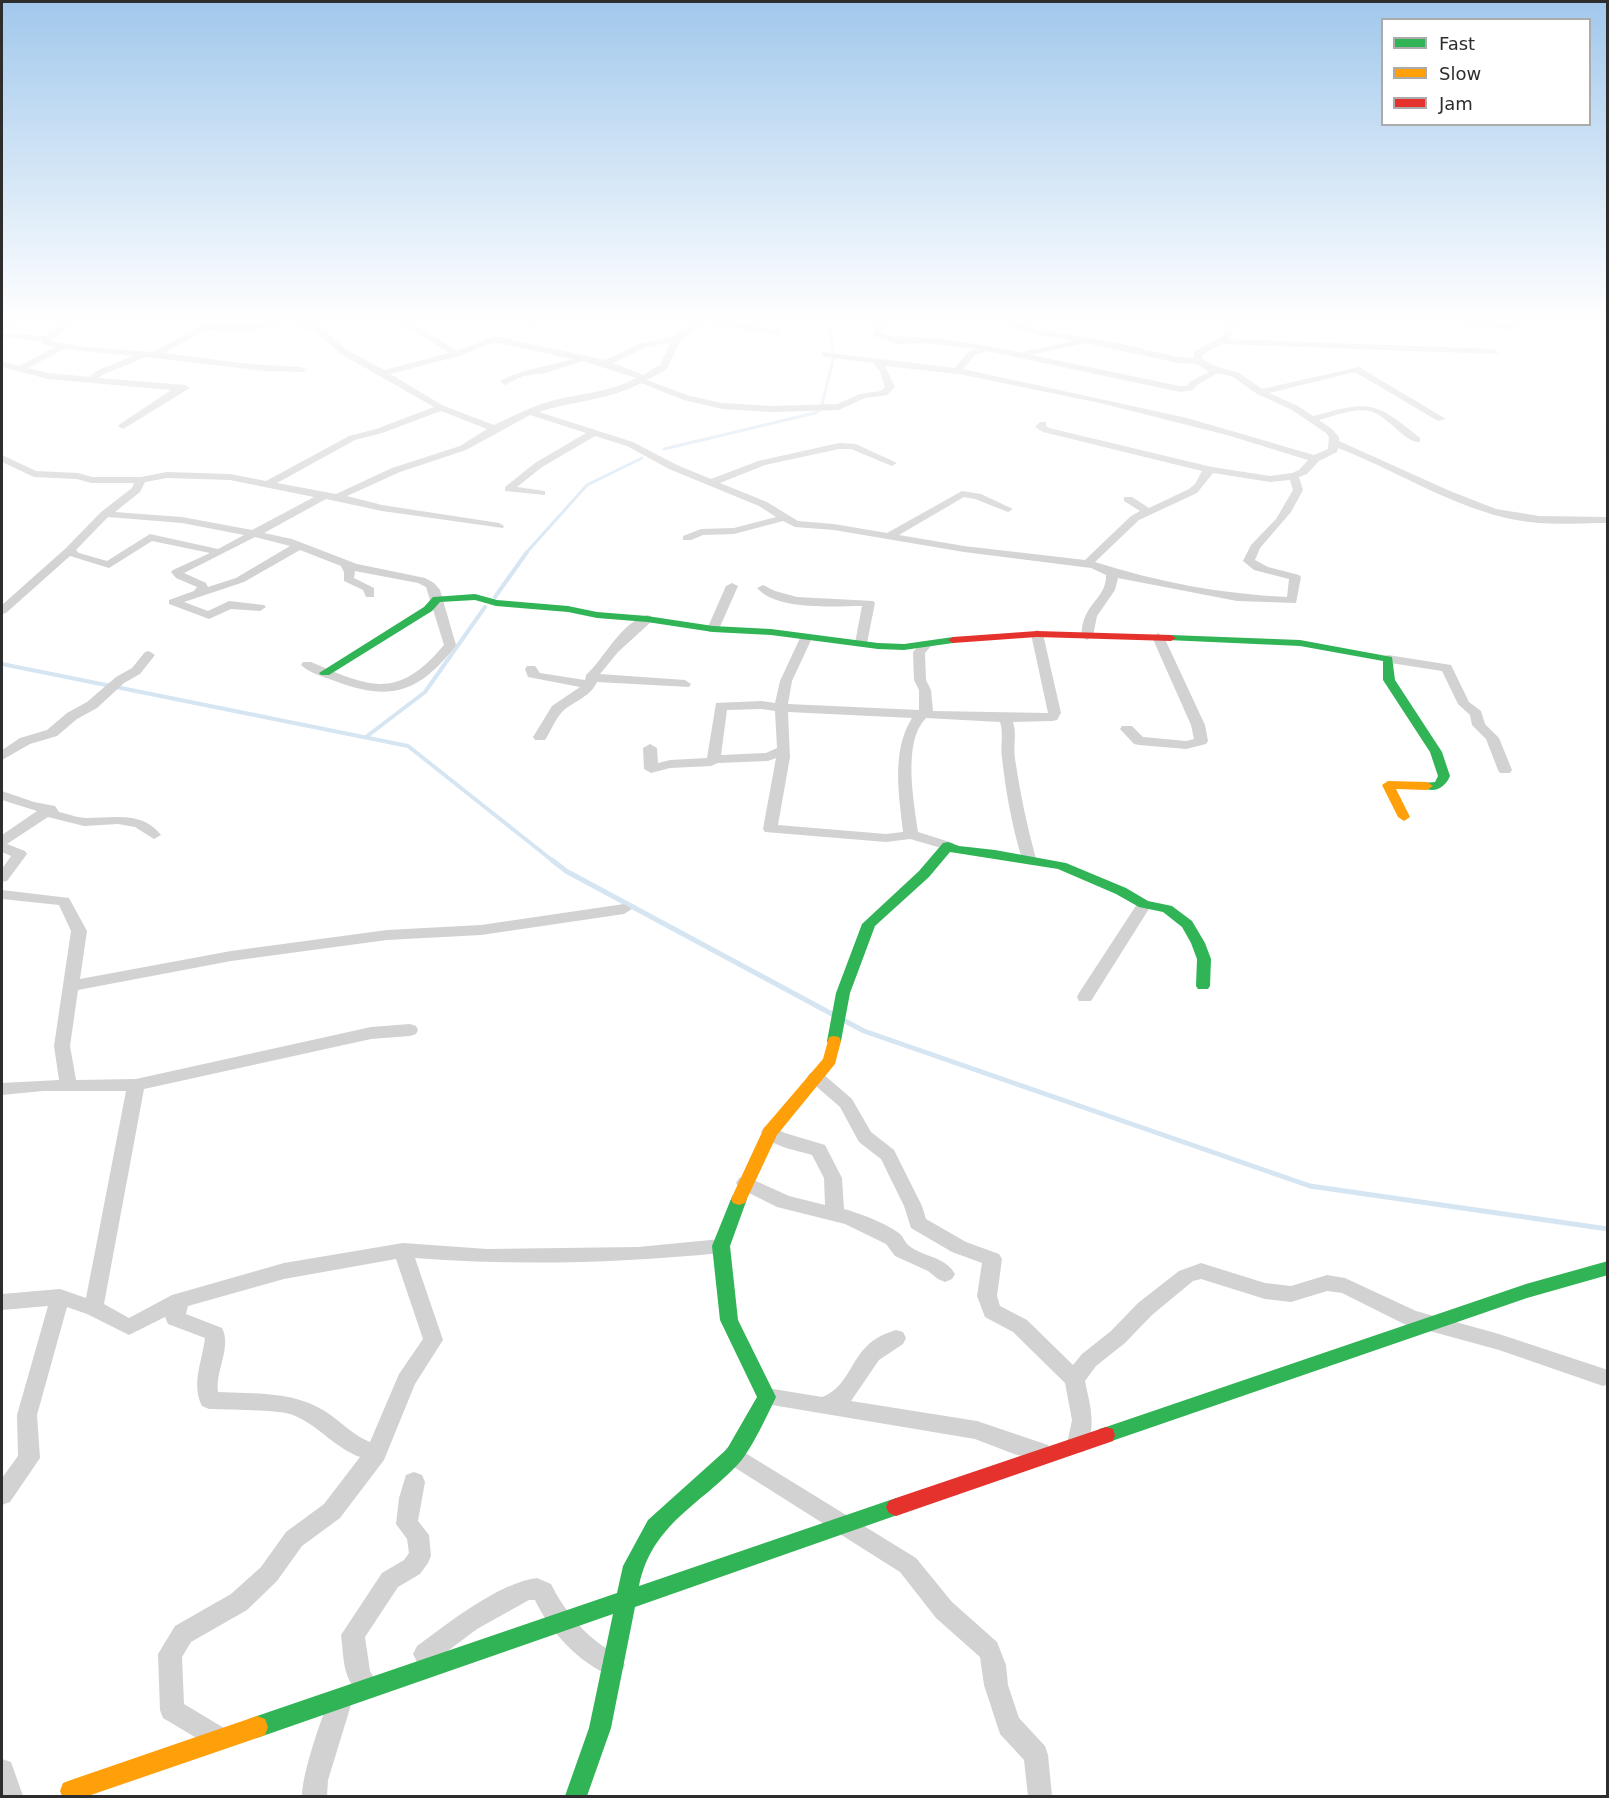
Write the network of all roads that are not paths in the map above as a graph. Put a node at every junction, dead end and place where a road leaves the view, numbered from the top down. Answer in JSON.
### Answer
{"nodes":[{"id":1,"x":161,"y":402,"type":"edge"},
{"id":2,"x":431,"y":402,"type":"edge"},
{"id":3,"x":560,"y":402,"type":"edge"},
{"id":4,"x":704,"y":402,"type":"edge"},
{"id":5,"x":850,"y":402,"type":"edge"},
{"id":6,"x":1104,"y":402,"type":"edge"},
{"id":7,"x":1282,"y":402,"type":"edge"},
{"id":8,"x":1412,"y":402,"type":"edge"},
{"id":9,"x":441,"y":408,"type":"junction"},
{"id":10,"x":529,"y":412,"type":"junction"},
{"id":11,"x":1311,"y":419,"type":"junction"},
{"id":12,"x":1441,"y":419,"type":"dead end"},
{"id":13,"x":1043,"y":424,"type":"dead end"},
{"id":14,"x":123,"y":426,"type":"dead end"},
{"id":15,"x":494,"y":429,"type":"junction"},
{"id":16,"x":592,"y":433,"type":"junction"},
{"id":17,"x":1417,"y":440,"type":"dead end"},
{"id":18,"x":1334,"y":443,"type":"junction"},
{"id":19,"x":2,"y":458,"type":"edge"},
{"id":20,"x":1315,"y":459,"type":"junction"},
{"id":21,"x":892,"y":463,"type":"dead end"},
{"id":22,"x":1212,"y":470,"type":"junction"},
{"id":23,"x":1294,"y":476,"type":"junction"},
{"id":24,"x":141,"y":480,"type":"junction"},
{"id":25,"x":714,"y":482,"type":"junction"},
{"id":26,"x":268,"y":484,"type":"junction"},
{"id":27,"x":541,"y":493,"type":"dead end"},
{"id":28,"x":324,"y":496,"type":"junction"},
{"id":29,"x":337,"y":497,"type":"junction"},
{"id":30,"x":1128,"y":499,"type":"dead end"},
{"id":31,"x":1008,"y":509,"type":"dead end"},
{"id":32,"x":1148,"y":512,"type":"junction"},
{"id":33,"x":105,"y":514,"type":"junction"},
{"id":34,"x":786,"y":517,"type":"junction"},
{"id":35,"x":171,"y":519,"type":"junction"},
{"id":36,"x":1608,"y":520,"type":"edge"},
{"id":37,"x":499,"y":526,"type":"dead end"},
{"id":38,"x":253,"y":534,"type":"junction"},
{"id":39,"x":891,"y":535,"type":"junction"},
{"id":40,"x":150,"y":537,"type":"junction"},
{"id":41,"x":687,"y":538,"type":"dead end"},
{"id":42,"x":298,"y":546,"type":"junction"},
{"id":43,"x":70,"y":550,"type":"junction"},
{"id":44,"x":219,"y":552,"type":"junction"},
{"id":45,"x":346,"y":564,"type":"junction"},
{"id":46,"x":1087,"y":564,"type":"junction"},
{"id":47,"x":1112,"y":573,"type":"junction"},
{"id":48,"x":732,"y":586,"type":"dead end"},
{"id":49,"x":763,"y":588,"type":"dead end"},
{"id":50,"x":200,"y":591,"type":"junction"},
{"id":51,"x":370,"y":596,"type":"dead end"},
{"id":52,"x":437,"y":599,"type":"junction"},
{"id":53,"x":260,"y":607,"type":"dead end"},
{"id":54,"x":2,"y":611,"type":"edge"},
{"id":55,"x":647,"y":619,"type":"junction"},
{"id":56,"x":713,"y":629,"type":"junction"},
{"id":57,"x":1037,"y":634,"type":"junction"},
{"id":58,"x":1087,"y":636,"type":"junction"},
{"id":59,"x":1158,"y":637,"type":"junction"},
{"id":60,"x":806,"y":638,"type":"junction"},
{"id":61,"x":861,"y":643,"type":"junction"},
{"id":62,"x":926,"y":645,"type":"junction"},
{"id":63,"x":149,"y":655,"type":"dead end"},
{"id":64,"x":1388,"y":659,"type":"junction"},
{"id":65,"x":307,"y":665,"type":"dead end"},
{"id":66,"x":531,"y":669,"type":"dead end"},
{"id":67,"x":325,"y":673,"type":"junction"},
{"id":68,"x":590,"y":681,"type":"junction"},
{"id":69,"x":685,"y":684,"type":"dead end"},
{"id":70,"x":782,"y":708,"type":"junction"},
{"id":71,"x":922,"y":714,"type":"junction"},
{"id":72,"x":1005,"y":718,"type":"junction"},
{"id":73,"x":1127,"y":729,"type":"dead end"},
{"id":74,"x":540,"y":737,"type":"dead end"},
{"id":75,"x":650,"y":748,"type":"dead end"},
{"id":76,"x":784,"y":750,"type":"junction"},
{"id":77,"x":2,"y":756,"type":"edge"},
{"id":78,"x":714,"y":759,"type":"junction"},
{"id":79,"x":1505,"y":770,"type":"dead end"},
{"id":80,"x":2,"y":795,"type":"edge"},
{"id":81,"x":50,"y":809,"type":"junction"},
{"id":82,"x":1404,"y":817,"type":"dead end"},
{"id":83,"x":154,"y":835,"type":"dead end"},
{"id":84,"x":911,"y":835,"type":"junction"},
{"id":85,"x":2,"y":841,"type":"edge"},
{"id":86,"x":948,"y":846,"type":"junction"},
{"id":87,"x":2,"y":848,"type":"edge"},
{"id":88,"x":1029,"y":859,"type":"junction"},
{"id":89,"x":2,"y":878,"type":"edge"},
{"id":90,"x":2,"y":895,"type":"edge"},
{"id":91,"x":1144,"y":904,"type":"junction"},
{"id":92,"x":624,"y":909,"type":"dead end"},
{"id":93,"x":71,"y":986,"type":"junction"},
{"id":94,"x":1203,"y":986,"type":"dead end"},
{"id":95,"x":1085,"y":997,"type":"dead end"},
{"id":96,"x":410,"y":1030,"type":"dead end"},
{"id":97,"x":816,"y":1077,"type":"junction"},
{"id":98,"x":136,"y":1085,"type":"junction"},
{"id":99,"x":69,"y":1086,"type":"junction"},
{"id":100,"x":2,"y":1089,"type":"edge"},
{"id":101,"x":770,"y":1132,"type":"junction"},
{"id":102,"x":745,"y":1183,"type":"junction"},
{"id":103,"x":835,"y":1213,"type":"junction"},
{"id":104,"x":721,"y":1246,"type":"junction"},
{"id":105,"x":403,"y":1250,"type":"junction"},
{"id":106,"x":1608,"y":1268,"type":"edge"},
{"id":107,"x":945,"y":1274,"type":"dead end"},
{"id":108,"x":60,"y":1297,"type":"junction"},
{"id":109,"x":179,"y":1301,"type":"junction"},
{"id":110,"x":2,"y":1302,"type":"edge"},
{"id":111,"x":94,"y":1308,"type":"junction"},
{"id":112,"x":896,"y":1338,"type":"dead end"},
{"id":113,"x":1603,"y":1377,"type":"dead end"},
{"id":114,"x":1074,"y":1379,"type":"junction"},
{"id":115,"x":767,"y":1397,"type":"junction"},
{"id":116,"x":821,"y":1406,"type":"junction"},
{"id":117,"x":376,"y":1453,"type":"junction"},
{"id":118,"x":734,"y":1455,"type":"junction"},
{"id":119,"x":414,"y":1482,"type":"dead end"},
{"id":120,"x":2,"y":1495,"type":"edge"},
{"id":121,"x":613,"y":1665,"type":"junction"},
{"id":122,"x":366,"y":1683,"type":"junction"},
{"id":123,"x":2,"y":1771,"type":"edge"},
{"id":124,"x":71,"y":1791,"type":"dead end"},
{"id":125,"x":11,"y":1797,"type":"edge"},
{"id":126,"x":119,"y":1797,"type":"edge"},
{"id":127,"x":314,"y":1797,"type":"edge"},
{"id":128,"x":576,"y":1797,"type":"edge"},
{"id":129,"x":1040,"y":1797,"type":"edge"}],
"edges":[{"from":1,"to":14,"type":"street"},
{"from":2,"to":9,"type":"street"},
{"from":3,"to":10,"type":"street"},
{"from":4,"to":5,"type":"street"},
{"from":6,"to":20,"type":"street"},
{"from":7,"to":11,"type":"street"},
{"from":8,"to":12,"type":"street"},
{"from":9,"to":15,"type":"street"},
{"from":9,"to":26,"type":"street"},
{"from":10,"to":15,"type":"street"},
{"from":10,"to":16,"type":"street"},
{"from":11,"to":17,"type":"street"},
{"from":11,"to":18,"type":"street"},
{"from":13,"to":22,"type":"street"},
{"from":15,"to":29,"type":"street"},
{"from":16,"to":25,"type":"street"},
{"from":16,"to":27,"type":"street"},
{"from":18,"to":20,"type":"street"},
{"from":18,"to":36,"type":"street"},
{"from":19,"to":24,"type":"street"},
{"from":20,"to":23,"type":"street"},
{"from":21,"to":25,"type":"street"},
{"from":22,"to":23,"type":"street"},
{"from":22,"to":32,"type":"street"},
{"from":23,"to":47,"type":"street"},
{"from":24,"to":26,"type":"street"},
{"from":24,"to":33,"type":"street"},
{"from":25,"to":34,"type":"street"},
{"from":26,"to":28,"type":"street"},
{"from":28,"to":29,"type":"street"},
{"from":28,"to":38,"type":"street"},
{"from":29,"to":37,"type":"street"},
{"from":30,"to":32,"type":"street"},
{"from":31,"to":39,"type":"street"},
{"from":32,"to":46,"type":"street"},
{"from":33,"to":35,"type":"street"},
{"from":33,"to":43,"type":"street"},
{"from":34,"to":39,"type":"street"},
{"from":34,"to":41,"type":"street"},
{"from":35,"to":38,"type":"street"},
{"from":35,"to":40,"type":"street"},
{"from":38,"to":42,"type":"street"},
{"from":38,"to":44,"type":"street"},
{"from":39,"to":46,"type":"street"},
{"from":40,"to":43,"type":"street"},
{"from":40,"to":44,"type":"street"},
{"from":42,"to":45,"type":"street"},
{"from":42,"to":50,"type":"street"},
{"from":43,"to":54,"type":"street"},
{"from":44,"to":50,"type":"street"},
{"from":45,"to":51,"type":"street"},
{"from":45,"to":52,"type":"street"},
{"from":46,"to":47,"type":"street"},
{"from":47,"to":58,"type":"street"},
{"from":48,"to":56,"type":"street"},
{"from":49,"to":61,"type":"street"},
{"from":50,"to":53,"type":"street"},
{"from":52,"to":55,"type":"main road"},
{"from":52,"to":67,"type":"main road"},
{"from":52,"to":67,"type":"street"},
{"from":55,"to":56,"type":"main road"},
{"from":55,"to":68,"type":"street"},
{"from":56,"to":60,"type":"main road"},
{"from":57,"to":58,"type":"main road"},
{"from":57,"to":62,"type":"main road"},
{"from":57,"to":72,"type":"street"},
{"from":58,"to":59,"type":"main road"},
{"from":59,"to":64,"type":"main road"},
{"from":59,"to":73,"type":"street"},
{"from":60,"to":61,"type":"main road"},
{"from":60,"to":70,"type":"street"},
{"from":61,"to":62,"type":"main road"},
{"from":62,"to":71,"type":"street"},
{"from":63,"to":77,"type":"street"},
{"from":64,"to":79,"type":"street"},
{"from":64,"to":82,"type":"main road"},
{"from":65,"to":67,"type":"street"},
{"from":66,"to":68,"type":"street"},
{"from":68,"to":69,"type":"street"},
{"from":68,"to":74,"type":"street"},
{"from":70,"to":71,"type":"street"},
{"from":70,"to":76,"type":"street"},
{"from":70,"to":78,"type":"street"},
{"from":71,"to":72,"type":"street"},
{"from":71,"to":84,"type":"street"},
{"from":72,"to":88,"type":"street"},
{"from":75,"to":78,"type":"street"},
{"from":76,"to":78,"type":"street"},
{"from":76,"to":84,"type":"street"},
{"from":80,"to":81,"type":"street"},
{"from":81,"to":83,"type":"street"},
{"from":81,"to":85,"type":"street"},
{"from":84,"to":86,"type":"street"},
{"from":86,"to":88,"type":"main road"},
{"from":86,"to":97,"type":"main road"},
{"from":87,"to":89,"type":"street"},
{"from":88,"to":91,"type":"main road"},
{"from":90,"to":93,"type":"street"},
{"from":91,"to":94,"type":"main road"},
{"from":91,"to":95,"type":"street"},
{"from":92,"to":93,"type":"street"},
{"from":93,"to":99,"type":"street"},
{"from":96,"to":98,"type":"street"},
{"from":97,"to":101,"type":"main road"},
{"from":97,"to":114,"type":"street"},
{"from":98,"to":99,"type":"street"},
{"from":98,"to":111,"type":"street"},
{"from":99,"to":100,"type":"street"},
{"from":101,"to":102,"type":"main road"},
{"from":101,"to":103,"type":"street"},
{"from":102,"to":103,"type":"street"},
{"from":102,"to":104,"type":"main road"},
{"from":103,"to":107,"type":"street"},
{"from":104,"to":105,"type":"street"},
{"from":104,"to":115,"type":"main road"},
{"from":105,"to":109,"type":"street"},
{"from":105,"to":117,"type":"street"},
{"from":106,"to":124,"type":"main road"},
{"from":108,"to":110,"type":"street"},
{"from":108,"to":111,"type":"street"},
{"from":108,"to":120,"type":"street"},
{"from":109,"to":111,"type":"street"},
{"from":109,"to":117,"type":"street"},
{"from":112,"to":116,"type":"street"},
{"from":113,"to":114,"type":"street"},
{"from":114,"to":116,"type":"street"},
{"from":115,"to":116,"type":"street"},
{"from":115,"to":118,"type":"main road"},
{"from":117,"to":126,"type":"street"},
{"from":118,"to":121,"type":"main road"},
{"from":118,"to":129,"type":"street"},
{"from":119,"to":122,"type":"street"},
{"from":121,"to":122,"type":"street"},
{"from":121,"to":128,"type":"main road"},
{"from":122,"to":127,"type":"street"},
{"from":123,"to":125,"type":"street"}]}
